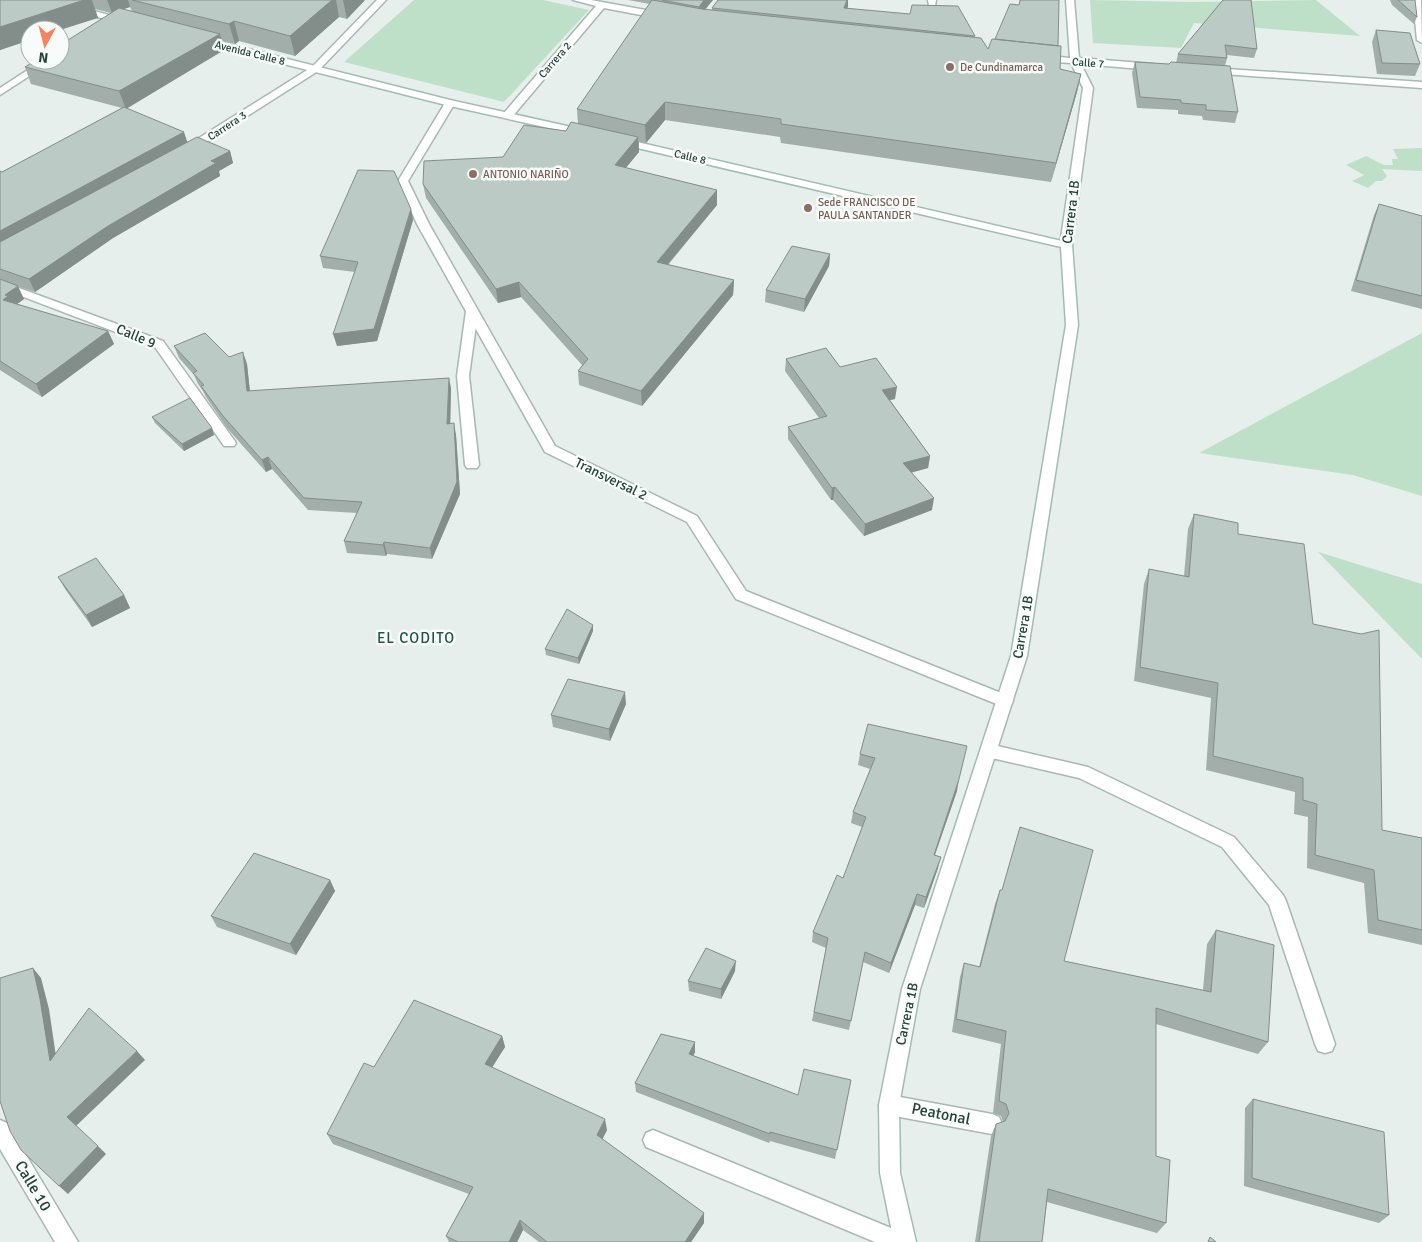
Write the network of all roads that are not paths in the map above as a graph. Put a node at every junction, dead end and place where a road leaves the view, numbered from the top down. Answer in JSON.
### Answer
{"nodes":[{"id":1,"x":40,"y":0,"type":"edge"},
{"id":2,"x":382,"y":0,"type":"edge"},
{"id":3,"x":578,"y":0,"type":"edge"},
{"id":4,"x":1070,"y":0,"type":"edge"},
{"id":5,"x":1418,"y":0,"type":"edge"},
{"id":6,"x":602,"y":6,"type":"junction"},
{"id":7,"x":112,"y":18,"type":"junction"},
{"id":8,"x":673,"y":18,"type":"edge"},
{"id":9,"x":132,"y":23,"type":"edge"},
{"id":10,"x":97,"y":28,"type":"edge"},
{"id":11,"x":190,"y":38,"type":"edge"},
{"id":12,"x":1422,"y":40,"type":"edge"},
{"id":13,"x":1026,"y":57,"type":"edge"},
{"id":14,"x":1075,"y":62,"type":"junction"},
{"id":15,"x":1164,"y":68,"type":"edge"},
{"id":16,"x":34,"y":70,"type":"edge"},
{"id":17,"x":315,"y":70,"type":"junction"},
{"id":18,"x":1204,"y":71,"type":"edge"},
{"id":19,"x":1422,"y":85,"type":"edge"},
{"id":20,"x":0,"y":92,"type":"edge"},
{"id":21,"x":450,"y":102,"type":"junction"},
{"id":22,"x":508,"y":115,"type":"junction"},
{"id":23,"x":595,"y":135,"type":"edge"},
{"id":24,"x":614,"y":139,"type":"edge"},
{"id":25,"x":179,"y":155,"type":"edge"},
{"id":26,"x":1066,"y":245,"type":"junction"},
{"id":27,"x":0,"y":284,"type":"edge"},
{"id":28,"x":472,"y":311,"type":"junction"},
{"id":29,"x":229,"y":443,"type":"edge"},
{"id":30,"x":472,"y":465,"type":"dead end"},
{"id":31,"x":1005,"y":702,"type":"junction"},
{"id":32,"x":988,"y":751,"type":"junction"},
{"id":33,"x":1325,"y":1044,"type":"dead end"},
{"id":34,"x":889,"y":1105,"type":"junction"},
{"id":35,"x":992,"y":1124,"type":"dead end"},
{"id":36,"x":0,"y":1130,"type":"edge"},
{"id":37,"x":653,"y":1140,"type":"dead end"},
{"id":38,"x":67,"y":1242,"type":"edge"},
{"id":39,"x":901,"y":1242,"type":"edge"},
{"id":40,"x":905,"y":1242,"type":"edge"}],
"edges":[{"from":1,"to":7,"type":"street"},
{"from":2,"to":17,"type":"street","name":"Carrera 3"},
{"from":3,"to":6,"type":"street"},
{"from":4,"to":14,"type":"street","name":"Carrera 1B"},
{"from":5,"to":12,"type":"street"},
{"from":6,"to":8,"type":"street"},
{"from":6,"to":22,"type":"street","name":"Carrera 2"},
{"from":7,"to":9,"type":"street"},
{"from":7,"to":10,"type":"street"},
{"from":11,"to":17,"type":"street","name":"Avenida Calle 8"},
{"from":13,"to":14,"type":"street","name":"Calle 7"},
{"from":14,"to":15,"type":"street","name":"Calle 7"},
{"from":14,"to":26,"type":"street","name":"Carrera 1B"},
{"from":16,"to":20,"type":"street"},
{"from":17,"to":21,"type":"street"},
{"from":17,"to":25,"type":"street","name":"Carrera 3"},
{"from":18,"to":19,"type":"street"},
{"from":21,"to":22,"type":"street"},
{"from":21,"to":28,"type":"street","name":"Transversal 2"},
{"from":22,"to":23,"type":"street"},
{"from":24,"to":26,"type":"street","name":"Calle 8"},
{"from":26,"to":31,"type":"street","name":"Carrera 1B"},
{"from":27,"to":29,"type":"street","name":"Calle 9"},
{"from":28,"to":30,"type":"street"},
{"from":28,"to":31,"type":"street","name":"Transversal 2"},
{"from":31,"to":32,"type":"street","name":"Carrera 1B"},
{"from":32,"to":33,"type":"street"},
{"from":32,"to":34,"type":"street","name":"Carrera 1B"},
{"from":34,"to":35,"type":"street","name":"Peatonal"},
{"from":34,"to":40,"type":"street","name":"Carrera 1B"},
{"from":36,"to":38,"type":"street","name":"Calle 10"},
{"from":37,"to":39,"type":"street"}]}
